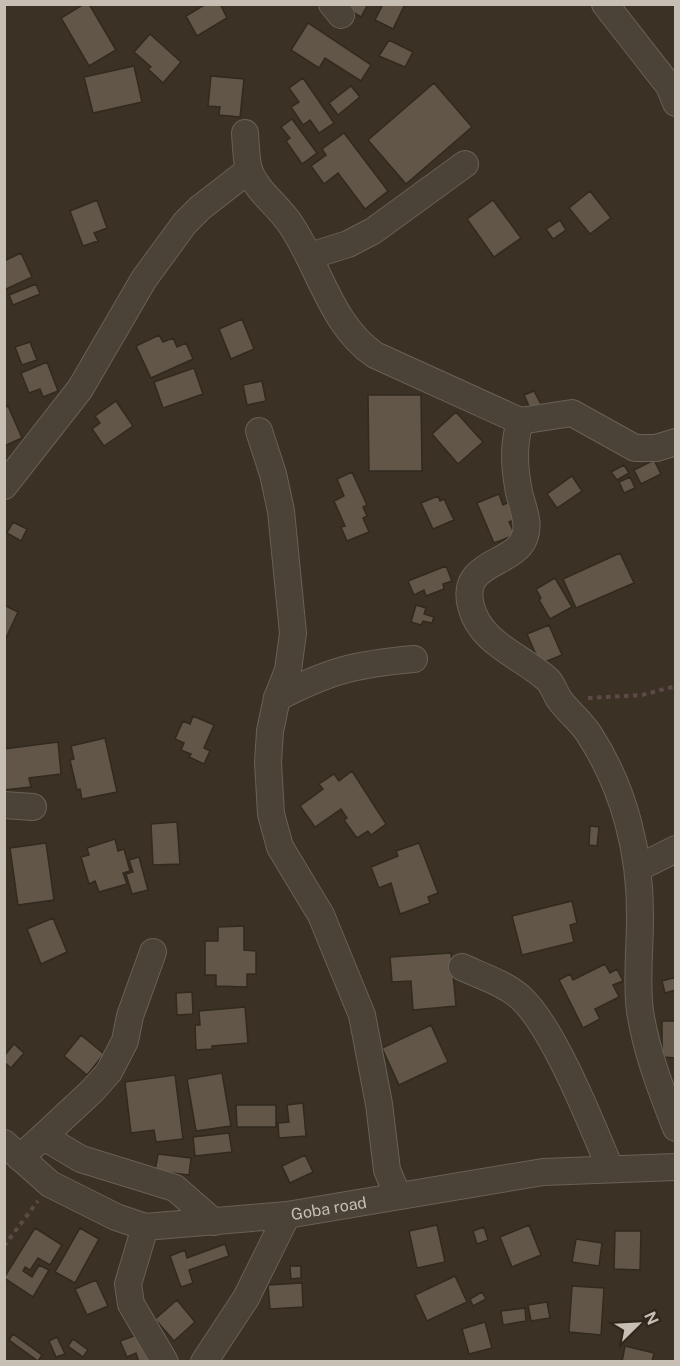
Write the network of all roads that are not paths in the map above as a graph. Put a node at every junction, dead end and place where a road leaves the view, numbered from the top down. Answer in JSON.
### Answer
{"nodes":[{"id":1,"x":605,"y":4,"type":"edge"},
{"id":2,"x":675,"y":103,"type":"edge"},
{"id":3,"x":245,"y":134,"type":"dead end"},
{"id":4,"x":465,"y":164,"type":"dead end"},
{"id":5,"x":249,"y":170,"type":"junction"},
{"id":6,"x":310,"y":256,"type":"junction"},
{"id":7,"x":520,"y":420,"type":"junction"},
{"id":8,"x":259,"y":431,"type":"dead end"},
{"id":9,"x":675,"y":442,"type":"edge"},
{"id":10,"x":4,"y":486,"type":"edge"},
{"id":11,"x":414,"y":659,"type":"dead end"},
{"id":12,"x":277,"y":698,"type":"junction"},
{"id":13,"x":4,"y":805,"type":"edge"},
{"id":14,"x":33,"y":807,"type":"dead end"},
{"id":15,"x":675,"y":849,"type":"edge"},
{"id":16,"x":638,"y":868,"type":"junction"},
{"id":17,"x":153,"y":952,"type":"dead end"},
{"id":18,"x":462,"y":967,"type":"dead end"},
{"id":19,"x":675,"y":1128,"type":"edge"},
{"id":20,"x":44,"y":1137,"type":"junction"},
{"id":21,"x":12,"y":1150,"type":"edge"},
{"id":22,"x":675,"y":1167,"type":"edge"},
{"id":23,"x":610,"y":1168,"type":"junction"},
{"id":24,"x":398,"y":1196,"type":"junction"},
{"id":25,"x":287,"y":1215,"type":"junction"},
{"id":26,"x":214,"y":1222,"type":"junction"},
{"id":27,"x":145,"y":1227,"type":"junction"},
{"id":28,"x":165,"y":1362,"type":"edge"},
{"id":29,"x":204,"y":1362,"type":"edge"}],
"edges":[{"from":1,"to":2,"type":"street"},
{"from":3,"to":5,"type":"street"},
{"from":4,"to":6,"type":"street"},
{"from":5,"to":6,"type":"street"},
{"from":5,"to":10,"type":"street"},
{"from":6,"to":7,"type":"street"},
{"from":7,"to":9,"type":"street"},
{"from":7,"to":16,"type":"street"},
{"from":8,"to":12,"type":"street"},
{"from":11,"to":12,"type":"street"},
{"from":12,"to":24,"type":"street"},
{"from":13,"to":14,"type":"street"},
{"from":15,"to":16,"type":"street"},
{"from":16,"to":19,"type":"street"},
{"from":17,"to":20,"type":"street"},
{"from":18,"to":23,"type":"street"},
{"from":20,"to":21,"type":"street"},
{"from":20,"to":26,"type":"street"},
{"from":21,"to":27,"type":"street","name":"Goba road"},
{"from":22,"to":23,"type":"street","name":"Goba road"},
{"from":23,"to":24,"type":"street","name":"Goba road"},
{"from":24,"to":25,"type":"street","name":"Goba road"},
{"from":25,"to":26,"type":"street","name":"Goba road"},
{"from":25,"to":29,"type":"street"},
{"from":26,"to":27,"type":"street","name":"Goba road"},
{"from":27,"to":28,"type":"street"}]}
